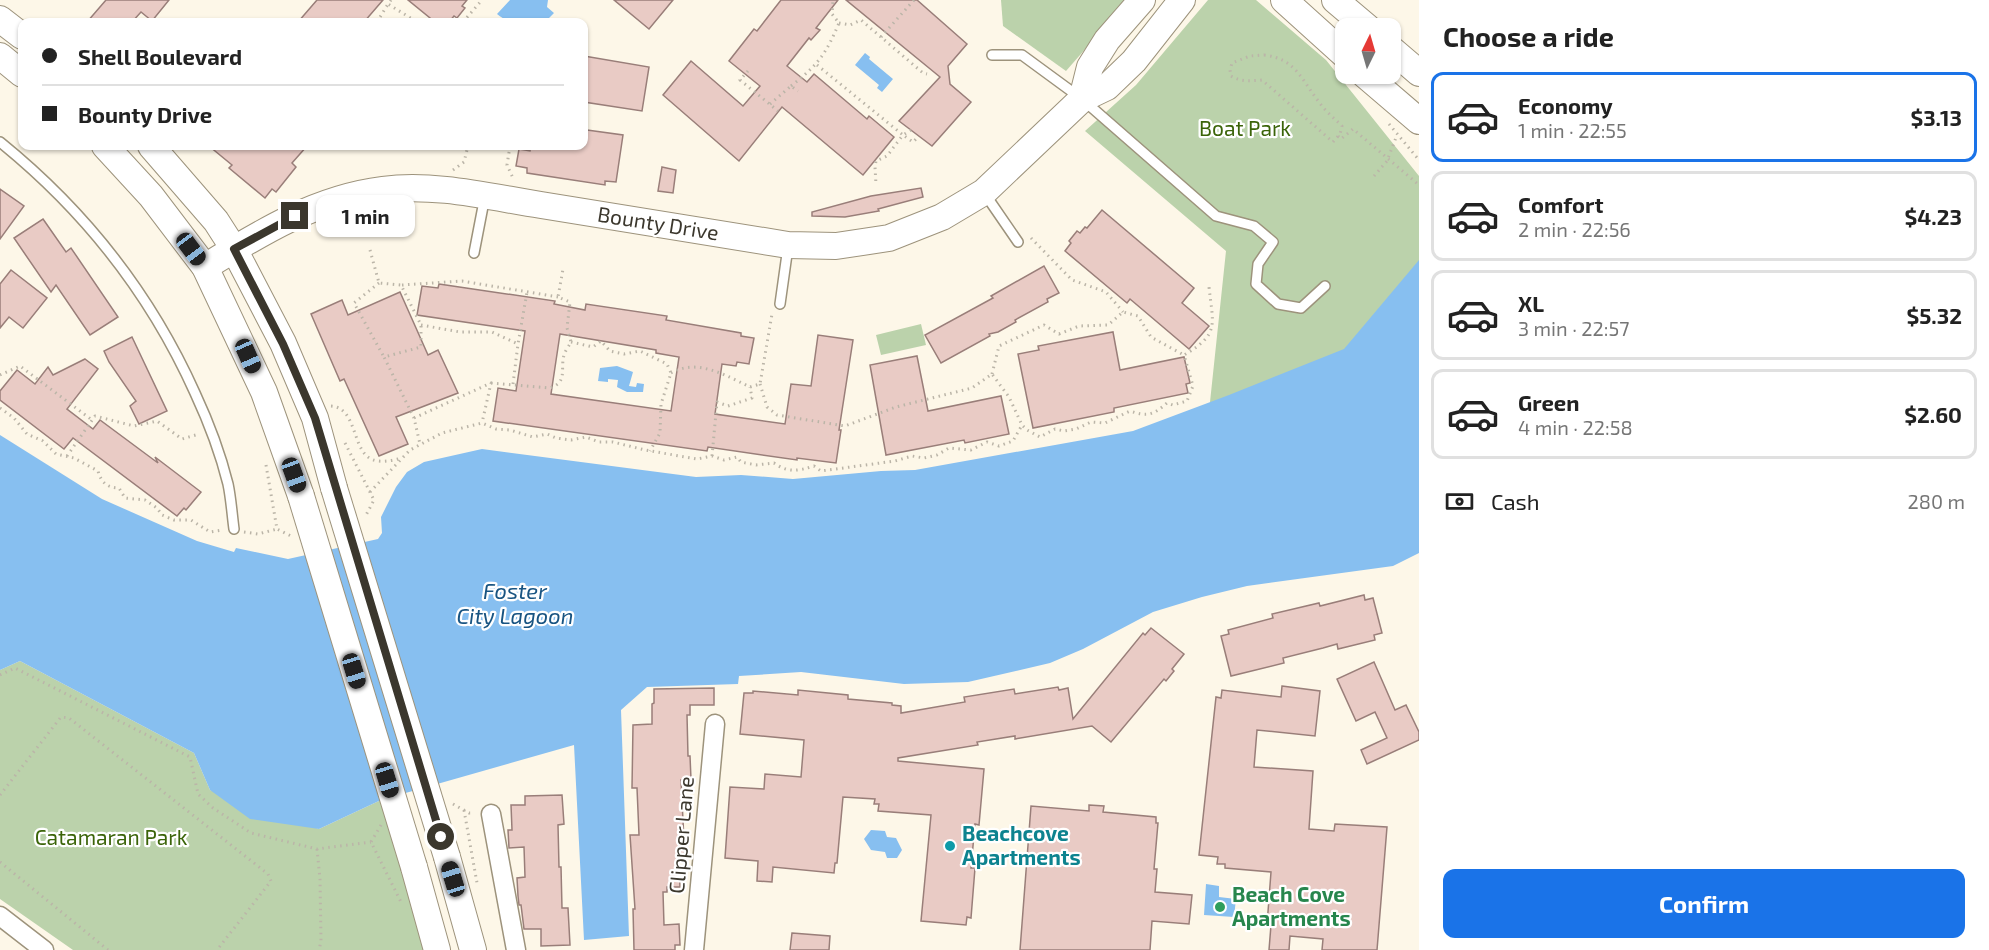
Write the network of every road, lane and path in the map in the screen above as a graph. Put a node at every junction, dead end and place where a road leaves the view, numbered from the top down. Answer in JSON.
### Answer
{"nodes":[{"id":1,"x":482,"y":0,"type":"edge"},
{"id":2,"x":833,"y":0,"type":"edge"},
{"id":3,"x":914,"y":0,"type":"edge"},
{"id":4,"x":1142,"y":0,"type":"edge"},
{"id":5,"x":1182,"y":0,"type":"edge"},
{"id":6,"x":1284,"y":0,"type":"edge"},
{"id":7,"x":1335,"y":0,"type":"edge"},
{"id":8,"x":390,"y":2,"type":"edge"},
{"id":9,"x":380,"y":18,"type":"edge"},
{"id":10,"x":412,"y":18,"type":"edge"},
{"id":11,"x":466,"y":18,"type":"edge"},
{"id":12,"x":1356,"y":18,"type":"edge"},
{"id":13,"x":0,"y":19,"type":"edge"},
{"id":14,"x":839,"y":23,"type":"junction"},
{"id":15,"x":18,"y":33,"type":"edge"},
{"id":16,"x":881,"y":37,"type":"junction"},
{"id":17,"x":1335,"y":46,"type":"edge"},
{"id":18,"x":992,"y":55,"type":"dead end"},
{"id":19,"x":0,"y":57,"type":"edge"},
{"id":20,"x":1401,"y":57,"type":"edge"},
{"id":21,"x":817,"y":65,"type":"junction"},
{"id":22,"x":747,"y":70,"type":"dead end"},
{"id":23,"x":18,"y":71,"type":"edge"},
{"id":24,"x":1419,"y":73,"type":"edge"},
{"id":25,"x":927,"y":74,"type":"dead end"},
{"id":26,"x":1376,"y":84,"type":"edge"},
{"id":27,"x":791,"y":86,"type":"junction"},
{"id":28,"x":798,"y":91,"type":"dead end"},
{"id":29,"x":1082,"y":99,"type":"junction"},
{"id":30,"x":770,"y":104,"type":"junction"},
{"id":31,"x":778,"y":111,"type":"dead end"},
{"id":32,"x":1383,"y":117,"type":"dead end"},
{"id":33,"x":1419,"y":121,"type":"edge"},
{"id":34,"x":911,"y":130,"type":"dead end"},
{"id":35,"x":903,"y":135,"type":"junction"},
{"id":36,"x":1397,"y":135,"type":"junction"},
{"id":37,"x":1338,"y":136,"type":"junction"},
{"id":38,"x":917,"y":138,"type":"dead end"},
{"id":39,"x":0,"y":142,"type":"edge"},
{"id":40,"x":109,"y":150,"type":"edge"},
{"id":41,"x":154,"y":150,"type":"edge"},
{"id":42,"x":509,"y":150,"type":"edge"},
{"id":43,"x":1388,"y":159,"type":"junction"},
{"id":44,"x":1419,"y":160,"type":"edge"},
{"id":45,"x":1374,"y":176,"type":"dead end"},
{"id":46,"x":519,"y":183,"type":"dead end"},
{"id":47,"x":876,"y":185,"type":"dead end"},
{"id":48,"x":1419,"y":185,"type":"edge"},
{"id":49,"x":984,"y":192,"type":"junction"},
{"id":50,"x":485,"y":196,"type":"junction"},
{"id":51,"x":1028,"y":235,"type":"dead end"},
{"id":52,"x":1018,"y":242,"type":"dead end"},
{"id":53,"x":788,"y":245,"type":"junction"},
{"id":54,"x":234,"y":249,"type":"junction"},
{"id":55,"x":370,"y":250,"type":"dead end"},
{"id":56,"x":474,"y":253,"type":"dead end"},
{"id":57,"x":205,"y":267,"type":"junction"},
{"id":58,"x":563,"y":269,"type":"dead end"},
{"id":59,"x":379,"y":283,"type":"junction"},
{"id":60,"x":401,"y":285,"type":"junction"},
{"id":61,"x":1325,"y":286,"type":"dead end"},
{"id":62,"x":1209,"y":287,"type":"dead end"},
{"id":63,"x":527,"y":292,"type":"junction"},
{"id":64,"x":558,"y":297,"type":"junction"},
{"id":65,"x":780,"y":304,"type":"dead end"},
{"id":66,"x":1123,"y":312,"type":"junction"},
{"id":67,"x":772,"y":313,"type":"dead end"},
{"id":68,"x":421,"y":325,"type":"junction"},
{"id":69,"x":571,"y":342,"type":"junction"},
{"id":70,"x":519,"y":344,"type":"junction"},
{"id":71,"x":1184,"y":355,"type":"junction"},
{"id":72,"x":384,"y":357,"type":"junction"},
{"id":73,"x":671,"y":373,"type":"junction"},
{"id":74,"x":992,"y":374,"type":"junction"},
{"id":75,"x":0,"y":375,"type":"edge"},
{"id":76,"x":491,"y":383,"type":"junction"},
{"id":77,"x":760,"y":384,"type":"junction"},
{"id":78,"x":513,"y":385,"type":"junction"},
{"id":79,"x":750,"y":387,"type":"junction"},
{"id":80,"x":326,"y":406,"type":"dead end"},
{"id":81,"x":0,"y":408,"type":"edge"},
{"id":82,"x":414,"y":418,"type":"junction"},
{"id":83,"x":92,"y":420,"type":"junction"},
{"id":84,"x":482,"y":423,"type":"junction"},
{"id":85,"x":1022,"y":425,"type":"junction"},
{"id":86,"x":212,"y":431,"type":"junction"},
{"id":87,"x":420,"y":445,"type":"junction"},
{"id":88,"x":650,"y":451,"type":"junction"},
{"id":89,"x":67,"y":456,"type":"junction"},
{"id":90,"x":712,"y":456,"type":"junction"},
{"id":91,"x":402,"y":458,"type":"junction"},
{"id":92,"x":370,"y":492,"type":"dead end"},
{"id":93,"x":234,"y":529,"type":"junction"},
{"id":94,"x":277,"y":529,"type":"dead end"},
{"id":95,"x":0,"y":675,"type":"edge"},
{"id":96,"x":715,"y":724,"type":"dead end"},
{"id":97,"x":0,"y":795,"type":"edge"},
{"id":98,"x":464,"y":810,"type":"dead end"},
{"id":99,"x":491,"y":814,"type":"dead end"},
{"id":100,"x":371,"y":842,"type":"dead end"},
{"id":101,"x":317,"y":849,"type":"junction"},
{"id":102,"x":0,"y":862,"type":"edge"},
{"id":103,"x":479,"y":894,"type":"dead end"},
{"id":104,"x":0,"y":916,"type":"edge"},
{"id":105,"x":44,"y":950,"type":"edge"},
{"id":106,"x":108,"y":950,"type":"edge"},
{"id":107,"x":217,"y":950,"type":"edge"},
{"id":108,"x":319,"y":950,"type":"edge"},
{"id":109,"x":437,"y":950,"type":"edge"},
{"id":110,"x":473,"y":950,"type":"edge"},
{"id":111,"x":516,"y":950,"type":"edge"},
{"id":112,"x":694,"y":950,"type":"edge"}],
"edges":[{"from":1,"to":11,"type":"path"},
{"from":2,"to":14,"type":"path"},
{"from":3,"to":16,"type":"path"},
{"from":4,"to":29,"type":"main road"},
{"from":5,"to":29,"type":"main road","name":"Bounty Drive"},
{"from":6,"to":17,"type":"main road"},
{"from":7,"to":12,"type":"main road"},
{"from":8,"to":9,"type":"path"},
{"from":8,"to":10,"type":"path"},
{"from":13,"to":15,"type":"main road"},
{"from":14,"to":16,"type":"path"},
{"from":14,"to":21,"type":"path"},
{"from":16,"to":25,"type":"path"},
{"from":18,"to":29,"type":"lane"},
{"from":19,"to":23,"type":"main road"},
{"from":20,"to":24,"type":"main road"},
{"from":21,"to":27,"type":"path"},
{"from":21,"to":35,"type":"path"},
{"from":22,"to":30,"type":"path"},
{"from":26,"to":33,"type":"main road"},
{"from":27,"to":28,"type":"path"},
{"from":27,"to":30,"type":"path"},
{"from":29,"to":49,"type":"main road","name":"Bounty Drive"},
{"from":29,"to":61,"type":"lane"},
{"from":30,"to":31,"type":"path"},
{"from":32,"to":36,"type":"path"},
{"from":34,"to":35,"type":"path"},
{"from":35,"to":38,"type":"path"},
{"from":35,"to":47,"type":"path"},
{"from":36,"to":43,"type":"path"},
{"from":36,"to":44,"type":"path"},
{"from":37,"to":37,"type":"path"},
{"from":37,"to":43,"type":"path"},
{"from":39,"to":86,"type":"lane"},
{"from":40,"to":57,"type":"main road"},
{"from":41,"to":54,"type":"main road"},
{"from":42,"to":46,"type":"path"},
{"from":43,"to":45,"type":"path"},
{"from":43,"to":48,"type":"path"},
{"from":49,"to":52,"type":"lane"},
{"from":49,"to":53,"type":"main road","name":"Bounty Drive"},
{"from":50,"to":53,"type":"main road","name":"Bounty Drive"},
{"from":50,"to":54,"type":"main road","name":"Bounty Drive"},
{"from":50,"to":56,"type":"lane"},
{"from":51,"to":66,"type":"path"},
{"from":53,"to":65,"type":"lane"},
{"from":54,"to":57,"type":"main road","name":"Bounty Drive"},
{"from":54,"to":110,"type":"main road","bridge":true},
{"from":55,"to":59,"type":"path"},
{"from":57,"to":109,"type":"main road","bridge":true},
{"from":58,"to":64,"type":"path"},
{"from":59,"to":60,"type":"path"},
{"from":59,"to":72,"type":"path"},
{"from":60,"to":63,"type":"path"},
{"from":60,"to":68,"type":"path"},
{"from":62,"to":71,"type":"path"},
{"from":63,"to":64,"type":"path"},
{"from":63,"to":70,"type":"path"},
{"from":64,"to":69,"type":"path"},
{"from":66,"to":71,"type":"path"},
{"from":66,"to":74,"type":"path"},
{"from":67,"to":77,"type":"path"},
{"from":68,"to":70,"type":"path"},
{"from":68,"to":72,"type":"path"},
{"from":69,"to":73,"type":"path"},
{"from":69,"to":78,"type":"path"},
{"from":70,"to":78,"type":"path"},
{"from":71,"to":85,"type":"path"},
{"from":72,"to":82,"type":"path"},
{"from":73,"to":79,"type":"path"},
{"from":73,"to":88,"type":"path"},
{"from":74,"to":77,"type":"path"},
{"from":74,"to":85,"type":"path"},
{"from":75,"to":83,"type":"path"},
{"from":76,"to":78,"type":"path"},
{"from":76,"to":82,"type":"path"},
{"from":76,"to":84,"type":"path"},
{"from":77,"to":79,"type":"path"},
{"from":79,"to":90,"type":"path"},
{"from":80,"to":91,"type":"path"},
{"from":81,"to":89,"type":"path"},
{"from":82,"to":87,"type":"path"},
{"from":83,"to":86,"type":"path"},
{"from":83,"to":89,"type":"path"},
{"from":84,"to":87,"type":"path"},
{"from":84,"to":88,"type":"path"},
{"from":85,"to":90,"type":"path"},
{"from":86,"to":93,"type":"lane"},
{"from":87,"to":91,"type":"path"},
{"from":88,"to":90,"type":"path"},
{"from":89,"to":93,"type":"path"},
{"from":91,"to":92,"type":"path"},
{"from":93,"to":94,"type":"path"},
{"from":95,"to":101,"type":"path"},
{"from":96,"to":112,"type":"street","name":"Clipper Lane"},
{"from":97,"to":107,"type":"path"},
{"from":98,"to":103,"type":"path"},
{"from":99,"to":111,"type":"street"},
{"from":100,"to":101,"type":"path"},
{"from":101,"to":108,"type":"path"},
{"from":102,"to":106,"type":"path"},
{"from":104,"to":105,"type":"street"}]}
